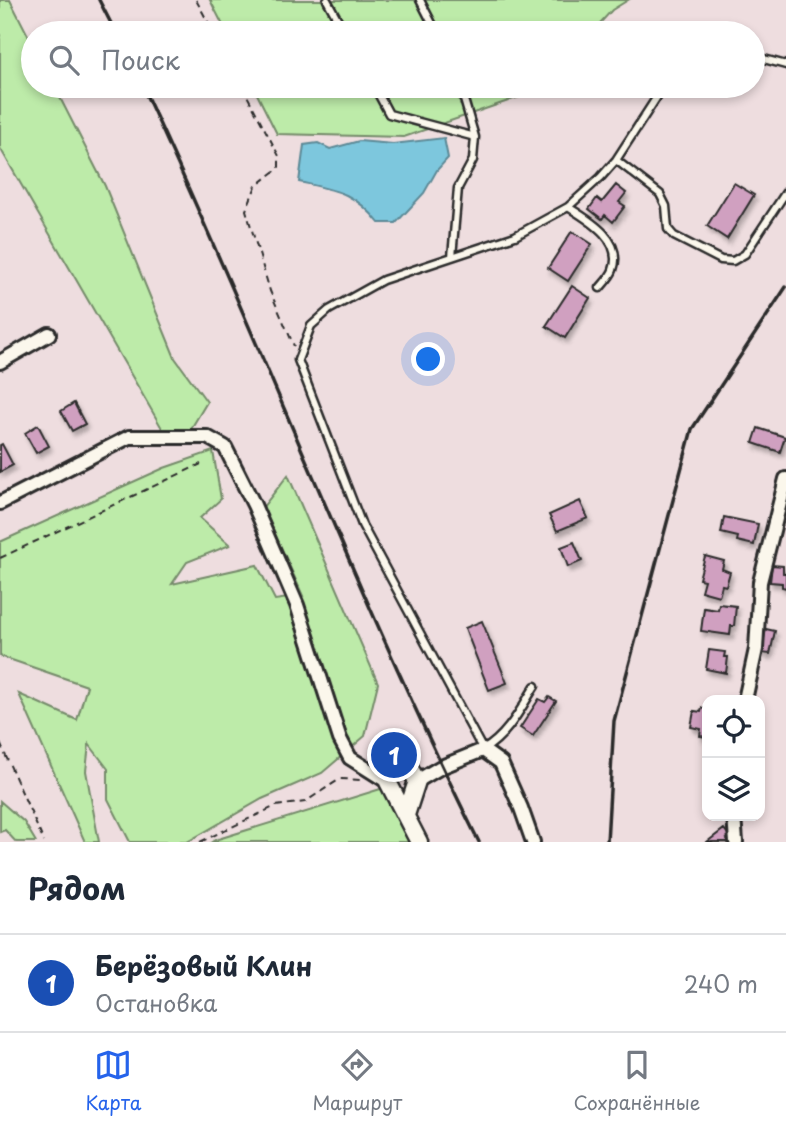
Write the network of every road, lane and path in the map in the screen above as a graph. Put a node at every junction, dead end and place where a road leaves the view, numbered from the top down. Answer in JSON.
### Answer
{"nodes":[{"id":1,"x":196,"y":0,"type":"edge"},
{"id":2,"x":327,"y":0,"type":"edge"},
{"id":3,"x":420,"y":0,"type":"edge"},
{"id":4,"x":207,"y":21,"type":"edge"},
{"id":5,"x":338,"y":21,"type":"edge"},
{"id":6,"x":431,"y":21,"type":"edge"},
{"id":7,"x":765,"y":59,"type":"edge"},
{"id":8,"x":786,"y":65,"type":"edge"},
{"id":9,"x":248,"y":98,"type":"edge"},
{"id":10,"x":380,"y":98,"type":"edge"},
{"id":11,"x":464,"y":98,"type":"edge"},
{"id":12,"x":656,"y":98,"type":"edge"},
{"id":13,"x":475,"y":137,"type":"junction"},
{"id":14,"x":616,"y":160,"type":"junction"},
{"id":15,"x":786,"y":192,"type":"edge"},
{"id":16,"x":568,"y":207,"type":"junction"},
{"id":17,"x":452,"y":257,"type":"junction"},
{"id":18,"x":600,"y":288,"type":"dead end"},
{"id":19,"x":49,"y":334,"type":"dead end"},
{"id":20,"x":299,"y":357,"type":"junction"},
{"id":21,"x":0,"y":362,"type":"edge"},
{"id":22,"x":201,"y":464,"type":"dead end"},
{"id":23,"x":786,"y":480,"type":"edge"},
{"id":24,"x":0,"y":503,"type":"edge"},
{"id":25,"x":0,"y":558,"type":"edge"},
{"id":26,"x":535,"y":686,"type":"dead end"},
{"id":27,"x":746,"y":695,"type":"edge"},
{"id":28,"x":0,"y":743,"type":"edge"},
{"id":29,"x":484,"y":750,"type":"junction"},
{"id":30,"x":364,"y":780,"type":"dead end"},
{"id":31,"x":416,"y":781,"type":"junction"},
{"id":32,"x":388,"y":782,"type":"junction"},
{"id":33,"x":406,"y":815,"type":"junction"},
{"id":34,"x":734,"y":821,"type":"edge"},
{"id":35,"x":44,"y":842,"type":"edge"},
{"id":36,"x":200,"y":842,"type":"edge"},
{"id":37,"x":419,"y":842,"type":"edge"},
{"id":38,"x":533,"y":842,"type":"edge"},
{"id":39,"x":736,"y":842,"type":"edge"}],
"edges":[{"from":1,"to":4,"type":"path"},
{"from":2,"to":5,"type":"lane"},
{"from":3,"to":6,"type":"lane"},
{"from":7,"to":8,"type":"lane"},
{"from":9,"to":20,"type":"path"},
{"from":10,"to":13,"type":"lane"},
{"from":11,"to":13,"type":"lane"},
{"from":12,"to":14,"type":"lane"},
{"from":13,"to":17,"type":"lane"},
{"from":14,"to":15,"type":"lane"},
{"from":14,"to":16,"type":"lane"},
{"from":16,"to":17,"type":"lane"},
{"from":16,"to":18,"type":"lane"},
{"from":17,"to":20,"type":"lane"},
{"from":19,"to":21,"type":"street"},
{"from":20,"to":29,"type":"lane"},
{"from":22,"to":25,"type":"path"},
{"from":23,"to":27,"type":"street"},
{"from":24,"to":32,"type":"street"},
{"from":26,"to":29,"type":"lane"},
{"from":28,"to":35,"type":"path"},
{"from":29,"to":31,"type":"street"},
{"from":29,"to":38,"type":"street"},
{"from":30,"to":36,"type":"path"},
{"from":31,"to":32,"type":"street"},
{"from":31,"to":33,"type":"street"},
{"from":32,"to":33,"type":"street"},
{"from":33,"to":37,"type":"street"},
{"from":34,"to":39,"type":"street"}]}
